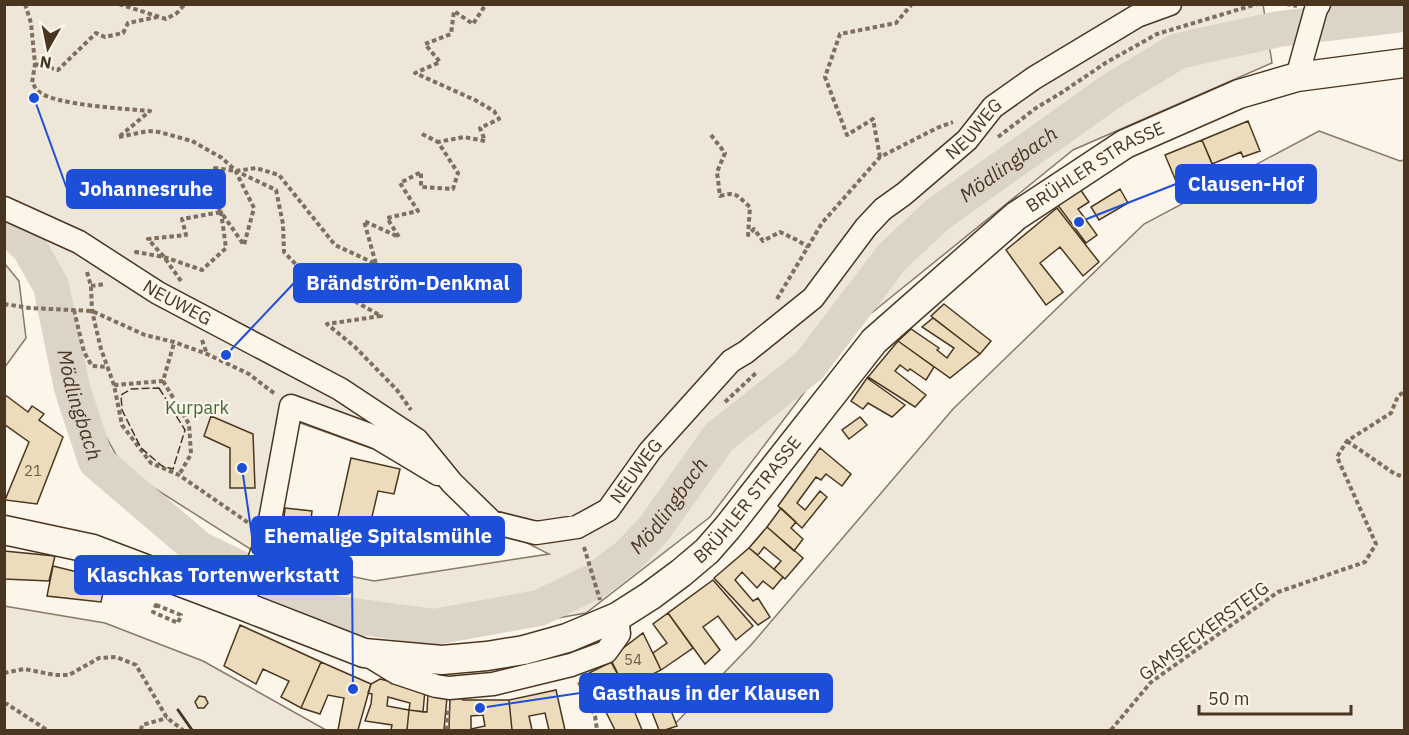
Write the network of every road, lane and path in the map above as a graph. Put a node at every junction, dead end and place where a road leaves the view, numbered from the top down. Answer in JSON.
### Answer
{"nodes":[{"id":1,"x":25,"y":4,"type":"edge"},
{"id":2,"x":119,"y":4,"type":"edge"},
{"id":3,"x":185,"y":4,"type":"edge"},
{"id":4,"x":486,"y":4,"type":"edge"},
{"id":5,"x":912,"y":4,"type":"edge"},
{"id":6,"x":1170,"y":4,"type":"edge"},
{"id":7,"x":1257,"y":4,"type":"edge"},
{"id":8,"x":1317,"y":9,"type":"edge"},
{"id":9,"x":157,"y":17,"type":"junction"},
{"id":10,"x":35,"y":63,"type":"junction"},
{"id":11,"x":1404,"y":63,"type":"edge"},
{"id":12,"x":1297,"y":77,"type":"junction"},
{"id":13,"x":422,"y":134,"type":"dead end"},
{"id":14,"x":711,"y":135,"type":"dead end"},
{"id":15,"x":438,"y":142,"type":"junction"},
{"id":16,"x":992,"y":142,"type":"dead end"},
{"id":17,"x":880,"y":157,"type":"dead end"},
{"id":18,"x":236,"y":171,"type":"junction"},
{"id":19,"x":4,"y":208,"type":"edge"},
{"id":20,"x":221,"y":212,"type":"junction"},
{"id":21,"x":79,"y":242,"type":"junction"},
{"id":22,"x":808,"y":247,"type":"dead end"},
{"id":23,"x":4,"y":304,"type":"edge"},
{"id":24,"x":74,"y":310,"type":"junction"},
{"id":25,"x":92,"y":312,"type":"junction"},
{"id":26,"x":174,"y":342,"type":"junction"},
{"id":27,"x":108,"y":367,"type":"junction"},
{"id":28,"x":759,"y":370,"type":"dead end"},
{"id":29,"x":163,"y":381,"type":"junction"},
{"id":30,"x":114,"y":385,"type":"junction"},
{"id":31,"x":1404,"y":392,"type":"edge"},
{"id":32,"x":724,"y":403,"type":"dead end"},
{"id":33,"x":291,"y":406,"type":"junction"},
{"id":34,"x":417,"y":440,"type":"junction"},
{"id":35,"x":1347,"y":441,"type":"junction"},
{"id":36,"x":179,"y":475,"type":"junction"},
{"id":37,"x":1404,"y":477,"type":"edge"},
{"id":38,"x":452,"y":483,"type":"junction"},
{"id":39,"x":4,"y":530,"type":"edge"},
{"id":40,"x":266,"y":542,"type":"junction"},
{"id":41,"x":591,"y":568,"type":"dead end"},
{"id":42,"x":246,"y":594,"type":"dead end"},
{"id":43,"x":609,"y":612,"type":"junction"},
{"id":44,"x":178,"y":623,"type":"joint"},
{"id":45,"x":364,"y":653,"type":"junction"},
{"id":46,"x":571,"y":665,"type":"junction"},
{"id":47,"x":4,"y":673,"type":"edge"},
{"id":48,"x":4,"y":704,"type":"edge"},
{"id":49,"x":167,"y":718,"type":"junction"},
{"id":50,"x":47,"y":730,"type":"edge"},
{"id":51,"x":141,"y":730,"type":"edge"},
{"id":52,"x":183,"y":730,"type":"edge"},
{"id":53,"x":597,"y":730,"type":"edge"},
{"id":54,"x":1111,"y":730,"type":"edge"}],
"edges":[{"from":1,"to":10,"type":"path"},
{"from":2,"to":9,"type":"path"},
{"from":3,"to":9,"type":"path"},
{"from":4,"to":15,"type":"path"},
{"from":5,"to":17,"type":"path"},
{"from":6,"to":38,"type":"street","name":"NEUWEG"},
{"from":7,"to":16,"type":"path"},
{"from":8,"to":12,"type":"street"},
{"from":9,"to":10,"type":"path"},
{"from":10,"to":18,"type":"path"},
{"from":11,"to":12,"type":"main road","name":"BRÜHLER STRASSE"},
{"from":12,"to":43,"type":"main road","name":"BRÜHLER STRASSE"},
{"from":13,"to":15,"type":"path"},
{"from":14,"to":22,"type":"path"},
{"from":15,"to":18,"type":"path"},
{"from":18,"to":20,"type":"path"},
{"from":18,"to":20,"type":"path"},
{"from":18,"to":34,"type":"path"},
{"from":19,"to":21,"type":"street","name":"NEUWEG"},
{"from":20,"to":20,"type":"path"},
{"from":21,"to":25,"type":"path"},
{"from":21,"to":34,"type":"street","name":"NEUWEG"},
{"from":23,"to":24,"type":"path"},
{"from":24,"to":25,"type":"path"},
{"from":24,"to":27,"type":"path"},
{"from":25,"to":26,"type":"path"},
{"from":25,"to":27,"type":"path"},
{"from":26,"to":29,"type":"path"},
{"from":26,"to":33,"type":"path"},
{"from":27,"to":30,"type":"path"},
{"from":28,"to":32,"type":"path"},
{"from":29,"to":30,"type":"path"},
{"from":29,"to":36,"type":"path"},
{"from":30,"to":36,"type":"path"},
{"from":31,"to":35,"type":"path"},
{"from":33,"to":38,"type":"street"},
{"from":33,"to":40,"type":"street"},
{"from":34,"to":38,"type":"street","name":"NEUWEG"},
{"from":35,"to":37,"type":"path"},
{"from":35,"to":54,"type":"path","name":"GAMSECKERSTEIG"},
{"from":36,"to":40,"type":"path"},
{"from":39,"to":45,"type":"main road","name":"BRÜHLER STRASSE"},
{"from":40,"to":42,"type":"street"},
{"from":41,"to":43,"type":"path"},
{"from":43,"to":45,"type":"main road","name":"BRÜHLER STRASSE"},
{"from":43,"to":46,"type":"street"},
{"from":44,"to":44,"type":"path"},
{"from":45,"to":46,"type":"street"},
{"from":46,"to":53,"type":"path"},
{"from":47,"to":49,"type":"path"},
{"from":48,"to":50,"type":"path"},
{"from":49,"to":51,"type":"path"},
{"from":49,"to":52,"type":"path"}]}
